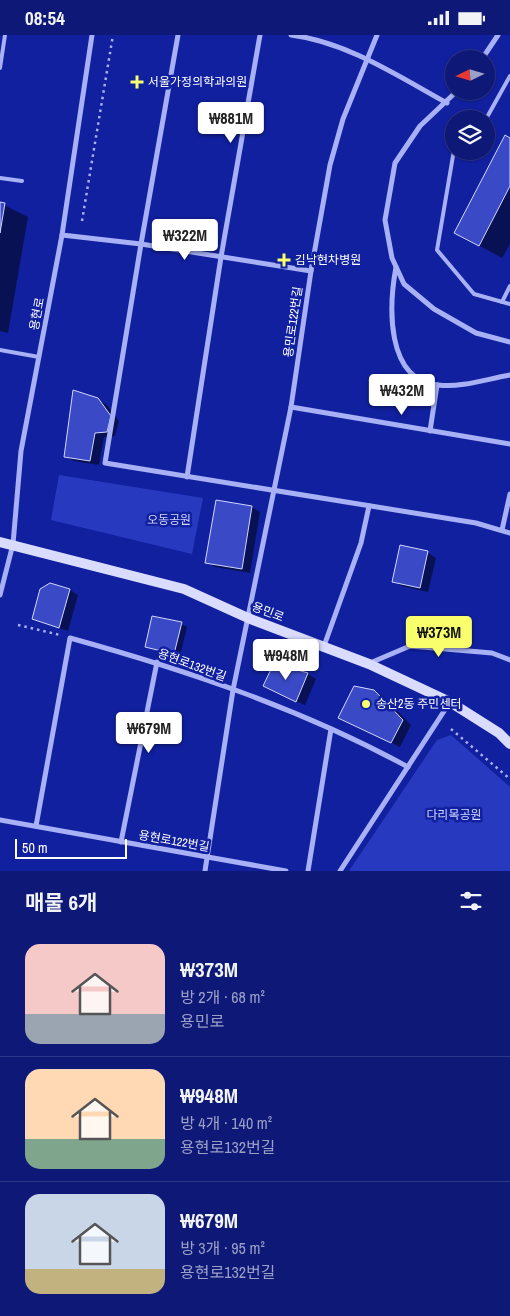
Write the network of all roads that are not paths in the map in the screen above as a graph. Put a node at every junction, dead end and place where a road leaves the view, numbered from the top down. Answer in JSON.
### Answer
{"nodes":[{"id":1,"x":5,"y":35,"type":"edge"},
{"id":2,"x":92,"y":35,"type":"edge"},
{"id":3,"x":178,"y":35,"type":"edge"},
{"id":4,"x":260,"y":35,"type":"edge"},
{"id":5,"x":291,"y":35,"type":"edge"},
{"id":6,"x":377,"y":35,"type":"edge"},
{"id":7,"x":498,"y":35,"type":"edge"},
{"id":8,"x":488,"y":50,"type":"edge"},
{"id":9,"x":366,"y":58,"type":"junction"},
{"id":10,"x":0,"y":68,"type":"edge"},
{"id":11,"x":510,"y":76,"type":"edge"},
{"id":12,"x":450,"y":100,"type":"edge"},
{"id":13,"x":447,"y":103,"type":"junction"},
{"id":14,"x":491,"y":110,"type":"edge"},
{"id":15,"x":452,"y":160,"type":"edge"},
{"id":16,"x":0,"y":178,"type":"edge"},
{"id":17,"x":22,"y":181,"type":"dead end"},
{"id":18,"x":62,"y":235,"type":"junction"},
{"id":19,"x":141,"y":244,"type":"junction"},
{"id":20,"x":221,"y":257,"type":"junction"},
{"id":21,"x":396,"y":266,"type":"junction"},
{"id":22,"x":311,"y":271,"type":"junction"},
{"id":23,"x":510,"y":286,"type":"edge"},
{"id":24,"x":502,"y":302,"type":"junction"},
{"id":25,"x":510,"y":304,"type":"edge"},
{"id":26,"x":510,"y":342,"type":"edge"},
{"id":27,"x":0,"y":350,"type":"edge"},
{"id":28,"x":39,"y":357,"type":"junction"},
{"id":29,"x":510,"y":375,"type":"edge"},
{"id":30,"x":437,"y":385,"type":"junction"},
{"id":31,"x":291,"y":407,"type":"junction"},
{"id":32,"x":430,"y":431,"type":"junction"},
{"id":33,"x":510,"y":444,"type":"edge"},
{"id":34,"x":187,"y":477,"type":"junction"},
{"id":35,"x":273,"y":492,"type":"junction"},
{"id":36,"x":510,"y":493,"type":"edge"},
{"id":37,"x":369,"y":506,"type":"junction"},
{"id":38,"x":502,"y":530,"type":"junction"},
{"id":39,"x":510,"y":533,"type":"edge"},
{"id":40,"x":0,"y":542,"type":"edge"},
{"id":41,"x":13,"y":544,"type":"junction"},
{"id":42,"x":0,"y":595,"type":"edge"},
{"id":43,"x":248,"y":618,"type":"junction"},
{"id":44,"x":324,"y":646,"type":"junction"},
{"id":45,"x":510,"y":660,"type":"edge"},
{"id":46,"x":157,"y":662,"type":"junction"},
{"id":47,"x":369,"y":664,"type":"junction"},
{"id":48,"x":233,"y":690,"type":"junction"},
{"id":49,"x":450,"y":702,"type":"junction"},
{"id":50,"x":332,"y":729,"type":"junction"},
{"id":51,"x":510,"y":744,"type":"edge"},
{"id":52,"x":408,"y":767,"type":"junction"},
{"id":53,"x":0,"y":820,"type":"edge"},
{"id":54,"x":36,"y":826,"type":"junction"},
{"id":55,"x":121,"y":842,"type":"junction"},
{"id":56,"x":207,"y":857,"type":"junction"},
{"id":57,"x":205,"y":871,"type":"edge"},
{"id":58,"x":286,"y":871,"type":"edge"},
{"id":59,"x":308,"y":871,"type":"edge"},
{"id":60,"x":340,"y":871,"type":"edge"}],
"edges":[{"from":1,"to":10,"type":"lane"},
{"from":2,"to":18,"type":"street","name":"용현로"},
{"from":3,"to":19,"type":"street"},
{"from":4,"to":20,"type":"street"},
{"from":5,"to":9,"type":"street"},
{"from":6,"to":9,"type":"street","name":"용민로122번길"},
{"from":7,"to":8,"type":"street"},
{"from":9,"to":13,"type":"street"},
{"from":9,"to":22,"type":"street","name":"용민로122번길"},
{"from":11,"to":14,"type":"lane"},
{"from":12,"to":13,"type":"street"},
{"from":13,"to":21,"type":"street"},
{"from":15,"to":24,"type":"lane"},
{"from":16,"to":17,"type":"lane"},
{"from":18,"to":19,"type":"street"},
{"from":18,"to":28,"type":"street","name":"용현로"},
{"from":19,"to":20,"type":"street"},
{"from":19,"to":34,"type":"street"},
{"from":20,"to":22,"type":"street"},
{"from":20,"to":34,"type":"street"},
{"from":21,"to":26,"type":"street"},
{"from":21,"to":30,"type":"street"},
{"from":22,"to":31,"type":"street","name":"용민로122번길"},
{"from":23,"to":24,"type":"lane"},
{"from":24,"to":25,"type":"lane"},
{"from":27,"to":28,"type":"lane"},
{"from":28,"to":41,"type":"street","name":"용현로"},
{"from":29,"to":30,"type":"street"},
{"from":30,"to":32,"type":"street"},
{"from":31,"to":32,"type":"street"},
{"from":31,"to":35,"type":"street","name":"용민로122번길"},
{"from":32,"to":33,"type":"street"},
{"from":34,"to":35,"type":"street"},
{"from":35,"to":37,"type":"street"},
{"from":35,"to":43,"type":"street","name":"용민로122번길"},
{"from":36,"to":38,"type":"street"},
{"from":37,"to":38,"type":"street"},
{"from":37,"to":44,"type":"street"},
{"from":38,"to":39,"type":"street"},
{"from":40,"to":41,"type":"main road","name":"용민로"},
{"from":41,"to":42,"type":"street","name":"용현로"},
{"from":41,"to":43,"type":"main road","name":"용민로"},
{"from":43,"to":44,"type":"main road","name":"용민로"},
{"from":43,"to":48,"type":"street","name":"용민로122번길"},
{"from":44,"to":47,"type":"main road","name":"용민로"},
{"from":45,"to":47,"type":"street"},
{"from":46,"to":48,"type":"street","name":"용현로132번길"},
{"from":46,"to":54,"type":"street","name":"용현로132번길"},
{"from":46,"to":55,"type":"street"},
{"from":47,"to":49,"type":"main road","name":"용민로"},
{"from":48,"to":50,"type":"street","name":"용현로132번길"},
{"from":48,"to":56,"type":"street","name":"용민로122번길"},
{"from":49,"to":51,"type":"main road","name":"용민로"},
{"from":49,"to":52,"type":"street"},
{"from":50,"to":52,"type":"street","name":"용현로132번길"},
{"from":50,"to":59,"type":"street"},
{"from":52,"to":60,"type":"street"},
{"from":53,"to":54,"type":"street","name":"용현로122번길"},
{"from":54,"to":55,"type":"street","name":"용현로122번길"},
{"from":55,"to":56,"type":"street","name":"용현로122번길"},
{"from":56,"to":57,"type":"street","name":"용민로122번길"},
{"from":56,"to":58,"type":"street","name":"용현로122번길"}]}
